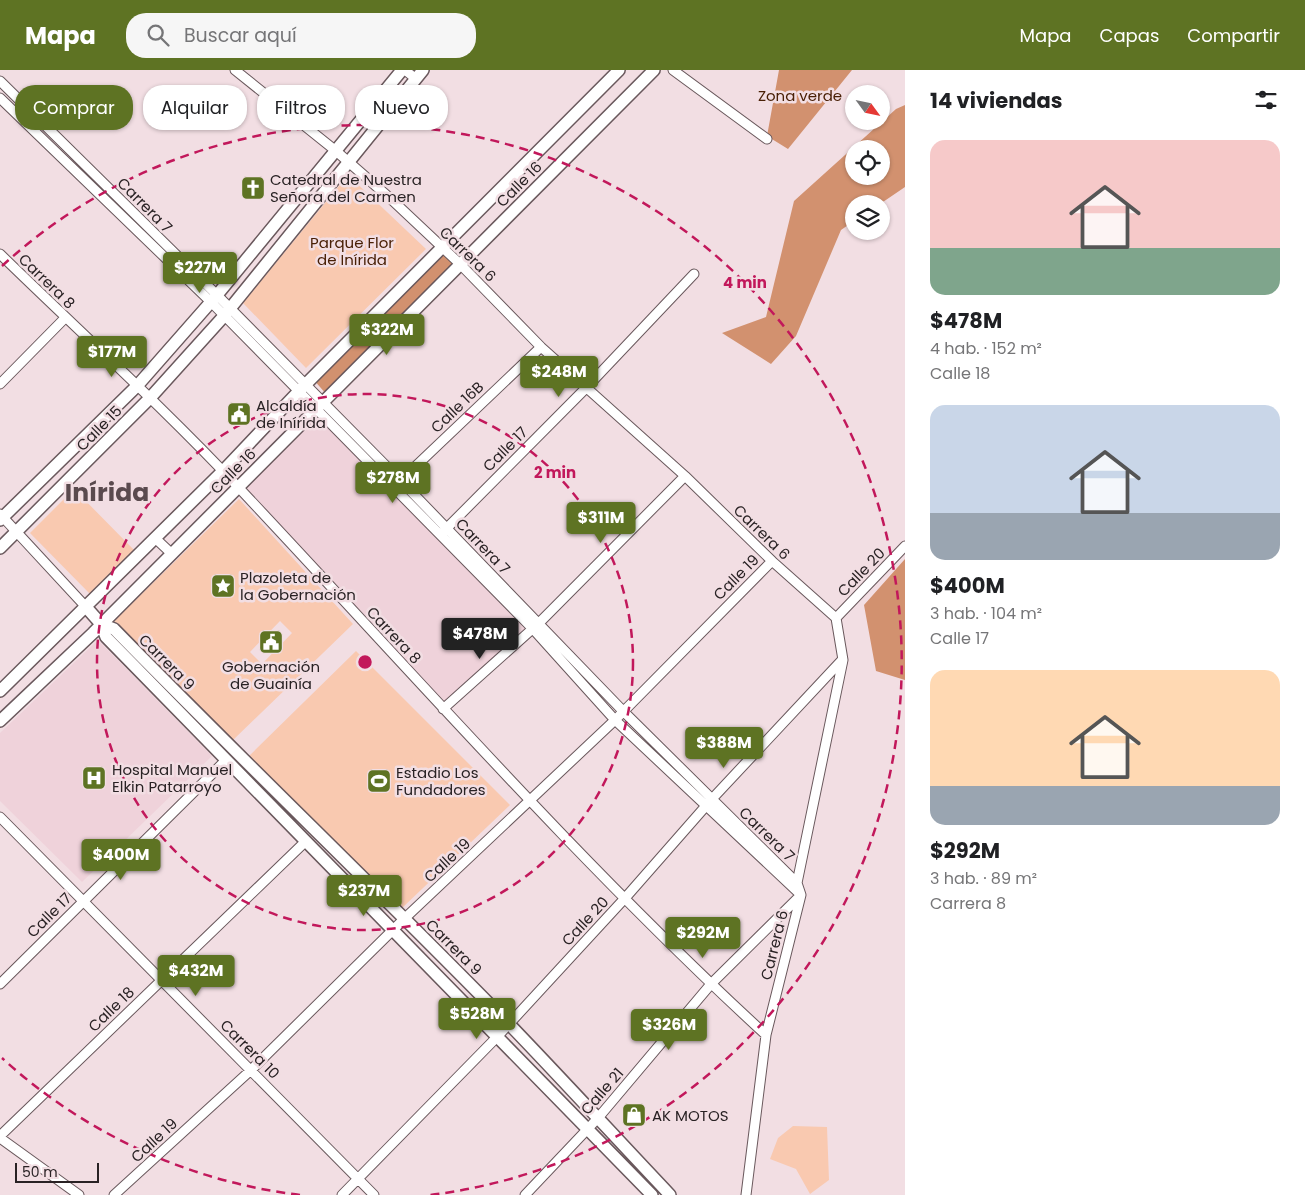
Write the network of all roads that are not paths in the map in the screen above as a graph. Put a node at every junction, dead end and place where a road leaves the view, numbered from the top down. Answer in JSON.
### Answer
{"nodes":[{"id":1,"x":235,"y":70,"type":"edge"},
{"id":2,"x":404,"y":70,"type":"edge"},
{"id":3,"x":618,"y":70,"type":"edge"},
{"id":4,"x":654,"y":70,"type":"edge"},
{"id":5,"x":673,"y":70,"type":"edge"},
{"id":6,"x":420,"y":74,"type":"edge"},
{"id":7,"x":0,"y":81,"type":"edge"},
{"id":8,"x":0,"y":98,"type":"edge"},
{"id":9,"x":767,"y":139,"type":"dead end"},
{"id":10,"x":336,"y":151,"type":"junction"},
{"id":11,"x":349,"y":162,"type":"junction"},
{"id":12,"x":442,"y":248,"type":"junction"},
{"id":13,"x":0,"y":254,"type":"edge"},
{"id":14,"x":460,"y":264,"type":"junction"},
{"id":15,"x":694,"y":274,"type":"dead end"},
{"id":16,"x":214,"y":298,"type":"junction"},
{"id":17,"x":227,"y":312,"type":"junction"},
{"id":18,"x":65,"y":318,"type":"junction"},
{"id":19,"x":540,"y":347,"type":"junction"},
{"id":20,"x":0,"y":384,"type":"edge"},
{"id":21,"x":137,"y":386,"type":"junction"},
{"id":22,"x":301,"y":388,"type":"junction"},
{"id":23,"x":586,"y":388,"type":"junction"},
{"id":24,"x":150,"y":398,"type":"junction"},
{"id":25,"x":319,"y":406,"type":"junction"},
{"id":26,"x":223,"y":471,"type":"junction"},
{"id":27,"x":685,"y":476,"type":"junction"},
{"id":28,"x":401,"y":481,"type":"junction"},
{"id":29,"x":238,"y":487,"type":"junction"},
{"id":30,"x":394,"y":488,"type":"junction"},
{"id":31,"x":1,"y":517,"type":"edge"},
{"id":32,"x":446,"y":528,"type":"junction"},
{"id":33,"x":17,"y":531,"type":"junction"},
{"id":34,"x":439,"y":535,"type":"junction"},
{"id":35,"x":155,"y":538,"type":"junction"},
{"id":36,"x":905,"y":546,"type":"edge"},
{"id":37,"x":0,"y":548,"type":"edge"},
{"id":38,"x":172,"y":554,"type":"junction"},
{"id":39,"x":772,"y":561,"type":"junction"},
{"id":40,"x":86,"y":607,"type":"junction"},
{"id":41,"x":836,"y":618,"type":"junction"},
{"id":42,"x":102,"y":624,"type":"junction"},
{"id":43,"x":536,"y":626,"type":"junction"},
{"id":44,"x":843,"y":660,"type":"junction"},
{"id":45,"x":0,"y":691,"type":"edge"},
{"id":46,"x":443,"y":708,"type":"junction"},
{"id":47,"x":623,"y":711,"type":"junction"},
{"id":48,"x":615,"y":720,"type":"junction"},
{"id":49,"x":0,"y":721,"type":"edge"},
{"id":50,"x":225,"y":761,"type":"junction"},
{"id":51,"x":712,"y":799,"type":"junction"},
{"id":52,"x":530,"y":802,"type":"junction"},
{"id":53,"x":706,"y":807,"type":"junction"},
{"id":54,"x":0,"y":817,"type":"edge"},
{"id":55,"x":306,"y":841,"type":"junction"},
{"id":56,"x":797,"y":883,"type":"junction"},
{"id":57,"x":801,"y":895,"type":"junction"},
{"id":58,"x":626,"y":897,"type":"junction"},
{"id":59,"x":82,"y":902,"type":"junction"},
{"id":60,"x":404,"y":919,"type":"junction"},
{"id":61,"x":394,"y":930,"type":"junction"},
{"id":62,"x":162,"y":979,"type":"junction"},
{"id":63,"x":0,"y":984,"type":"edge"},
{"id":64,"x":711,"y":984,"type":"junction"},
{"id":65,"x":509,"y":1024,"type":"junction"},
{"id":66,"x":766,"y":1035,"type":"junction"},
{"id":67,"x":498,"y":1036,"type":"junction"},
{"id":68,"x":251,"y":1070,"type":"junction"},
{"id":69,"x":598,"y":1118,"type":"junction"},
{"id":70,"x":586,"y":1129,"type":"junction"},
{"id":71,"x":0,"y":1137,"type":"edge"},
{"id":72,"x":358,"y":1178,"type":"junction"},
{"id":73,"x":79,"y":1195,"type":"edge"},
{"id":74,"x":114,"y":1195,"type":"edge"},
{"id":75,"x":342,"y":1195,"type":"edge"},
{"id":76,"x":374,"y":1195,"type":"edge"},
{"id":77,"x":525,"y":1195,"type":"edge"},
{"id":78,"x":652,"y":1195,"type":"edge"},
{"id":79,"x":670,"y":1195,"type":"edge"},
{"id":80,"x":746,"y":1195,"type":"edge"}],
"edges":[{"from":1,"to":10,"type":"street","name":"Carrera 6"},
{"from":2,"to":6,"type":"street"},
{"from":2,"to":10,"type":"street","name":"Calle 15"},
{"from":3,"to":12,"type":"street","name":"Calle 16"},
{"from":4,"to":14,"type":"street","name":"Calle 16"},
{"from":5,"to":9,"type":"street"},
{"from":6,"to":11,"type":"street","name":"Calle 15"},
{"from":7,"to":16,"type":"street","name":"Carrera 7"},
{"from":8,"to":16,"type":"street","name":"Carrera 7"},
{"from":10,"to":11,"type":"street","name":"Carrera 6"},
{"from":10,"to":16,"type":"street","name":"Calle 15"},
{"from":11,"to":12,"type":"street","name":"Carrera 6"},
{"from":11,"to":17,"type":"street","name":"Calle 15"},
{"from":12,"to":14,"type":"street","name":"Carrera 6"},
{"from":12,"to":22,"type":"street","name":"Calle 16"},
{"from":13,"to":18,"type":"street","name":"Carrera 8"},
{"from":14,"to":19,"type":"street","name":"Carrera 6"},
{"from":14,"to":25,"type":"street","name":"Calle 16"},
{"from":15,"to":23,"type":"street","name":"Calle 17"},
{"from":16,"to":17,"type":"street","name":"Carrera 7"},
{"from":16,"to":21,"type":"street","name":"Calle 15"},
{"from":17,"to":22,"type":"street","name":"Carrera 7"},
{"from":17,"to":24,"type":"street","name":"Calle 15"},
{"from":18,"to":20,"type":"street"},
{"from":18,"to":21,"type":"street","name":"Carrera 8"},
{"from":19,"to":23,"type":"street","name":"Carrera 6"},
{"from":19,"to":28,"type":"street","name":"Calle 16B"},
{"from":21,"to":24,"type":"street","name":"Carrera 8"},
{"from":21,"to":31,"type":"street","name":"Calle 15"},
{"from":22,"to":25,"type":"street","name":"Carrera 7"},
{"from":22,"to":26,"type":"street","name":"Calle 16"},
{"from":23,"to":27,"type":"street","name":"Carrera 6"},
{"from":23,"to":32,"type":"street","name":"Calle 17"},
{"from":24,"to":26,"type":"street","name":"Carrera 8"},
{"from":24,"to":33,"type":"street","name":"Calle 15"},
{"from":25,"to":28,"type":"street","name":"Carrera 7"},
{"from":25,"to":29,"type":"street","name":"Calle 16"},
{"from":25,"to":30,"type":"street","name":"Carrera 7"},
{"from":26,"to":29,"type":"street","name":"Carrera 8"},
{"from":26,"to":35,"type":"street","name":"Calle 16"},
{"from":27,"to":39,"type":"street","name":"Carrera 6"},
{"from":27,"to":43,"type":"street"},
{"from":28,"to":30,"type":"street","name":"Calle 16B"},
{"from":28,"to":32,"type":"street","name":"Carrera 7"},
{"from":29,"to":38,"type":"street","name":"Calle 16"},
{"from":29,"to":46,"type":"street","name":"Carrera 8"},
{"from":30,"to":34,"type":"street","name":"Carrera 7"},
{"from":31,"to":33,"type":"street","name":"Carrera 9"},
{"from":32,"to":34,"type":"street","name":"Calle 17"},
{"from":32,"to":43,"type":"street","name":"Carrera 7"},
{"from":33,"to":37,"type":"street","name":"Calle 15"},
{"from":33,"to":40,"type":"street","name":"Carrera 9"},
{"from":34,"to":43,"type":"street","name":"Carrera 7"},
{"from":35,"to":38,"type":"street"},
{"from":35,"to":40,"type":"street","name":"Calle 16"},
{"from":36,"to":41,"type":"street","name":"Calle 20"},
{"from":38,"to":42,"type":"street","name":"Calle 16"},
{"from":39,"to":41,"type":"street","name":"Carrera 6"},
{"from":39,"to":47,"type":"street","name":"Calle 19"},
{"from":40,"to":42,"type":"street","name":"Carrera 9"},
{"from":40,"to":45,"type":"street","name":"Calle 16"},
{"from":41,"to":44,"type":"street"},
{"from":42,"to":49,"type":"street","name":"Calle 16"},
{"from":42,"to":50,"type":"street","name":"Carrera 9"},
{"from":42,"to":60,"type":"street","name":"Carrera 9"},
{"from":43,"to":46,"type":"street"},
{"from":43,"to":47,"type":"street","name":"Carrera 7"},
{"from":43,"to":48,"type":"street","name":"Carrera 7"},
{"from":44,"to":51,"type":"street","name":"Calle 20"},
{"from":44,"to":56,"type":"street"},
{"from":46,"to":52,"type":"street","name":"Carrera 8"},
{"from":47,"to":48,"type":"street","name":"Calle 19"},
{"from":47,"to":51,"type":"street","name":"Carrera 7"},
{"from":48,"to":52,"type":"street","name":"Calle 19"},
{"from":48,"to":53,"type":"street","name":"Carrera 7"},
{"from":50,"to":55,"type":"street","name":"Carrera 9"},
{"from":50,"to":59,"type":"street","name":"Calle 17"},
{"from":51,"to":53,"type":"street","name":"Calle 20"},
{"from":51,"to":56,"type":"street","name":"Carrera 7"},
{"from":52,"to":58,"type":"street","name":"Carrera 8"},
{"from":52,"to":60,"type":"street","name":"Calle 19"},
{"from":53,"to":57,"type":"street","name":"Carrera 7"},
{"from":53,"to":58,"type":"street","name":"Calle 20"},
{"from":54,"to":59,"type":"street","name":"Carrera 10"},
{"from":55,"to":61,"type":"street","name":"Carrera 9"},
{"from":55,"to":62,"type":"street","name":"Calle 18"},
{"from":56,"to":57,"type":"street","name":"Carrera 6"},
{"from":57,"to":64,"type":"street","name":"Calle 21"},
{"from":57,"to":66,"type":"street","name":"Carrera 6"},
{"from":58,"to":64,"type":"street","name":"Carrera 8"},
{"from":58,"to":65,"type":"street","name":"Calle 20"},
{"from":59,"to":62,"type":"street","name":"Carrera 10"},
{"from":59,"to":63,"type":"street","name":"Calle 17"},
{"from":60,"to":61,"type":"street","name":"Calle 19"},
{"from":60,"to":65,"type":"street","name":"Carrera 9"},
{"from":61,"to":67,"type":"street","name":"Carrera 9"},
{"from":61,"to":68,"type":"street","name":"Calle 19"},
{"from":62,"to":68,"type":"street","name":"Carrera 10"},
{"from":62,"to":71,"type":"street","name":"Calle 18"},
{"from":64,"to":66,"type":"street","name":"Carrera 8"},
{"from":64,"to":69,"type":"street","name":"Calle 21"},
{"from":65,"to":67,"type":"street","name":"Calle 20"},
{"from":65,"to":69,"type":"street","name":"Carrera 9"},
{"from":66,"to":80,"type":"street","name":"Carrera 6"},
{"from":67,"to":70,"type":"street","name":"Carrera 9"},
{"from":67,"to":72,"type":"street","name":"Calle 20"},
{"from":68,"to":72,"type":"street","name":"Carrera 10"},
{"from":68,"to":74,"type":"street","name":"Calle 19"},
{"from":69,"to":70,"type":"street","name":"Calle 21"},
{"from":69,"to":79,"type":"street","name":"Carrera 9"},
{"from":70,"to":77,"type":"street","name":"Calle 21"},
{"from":70,"to":78,"type":"street","name":"Carrera 9"},
{"from":71,"to":73,"type":"street"},
{"from":72,"to":75,"type":"street","name":"Calle 20"},
{"from":72,"to":76,"type":"street","name":"Carrera 10"}]}
